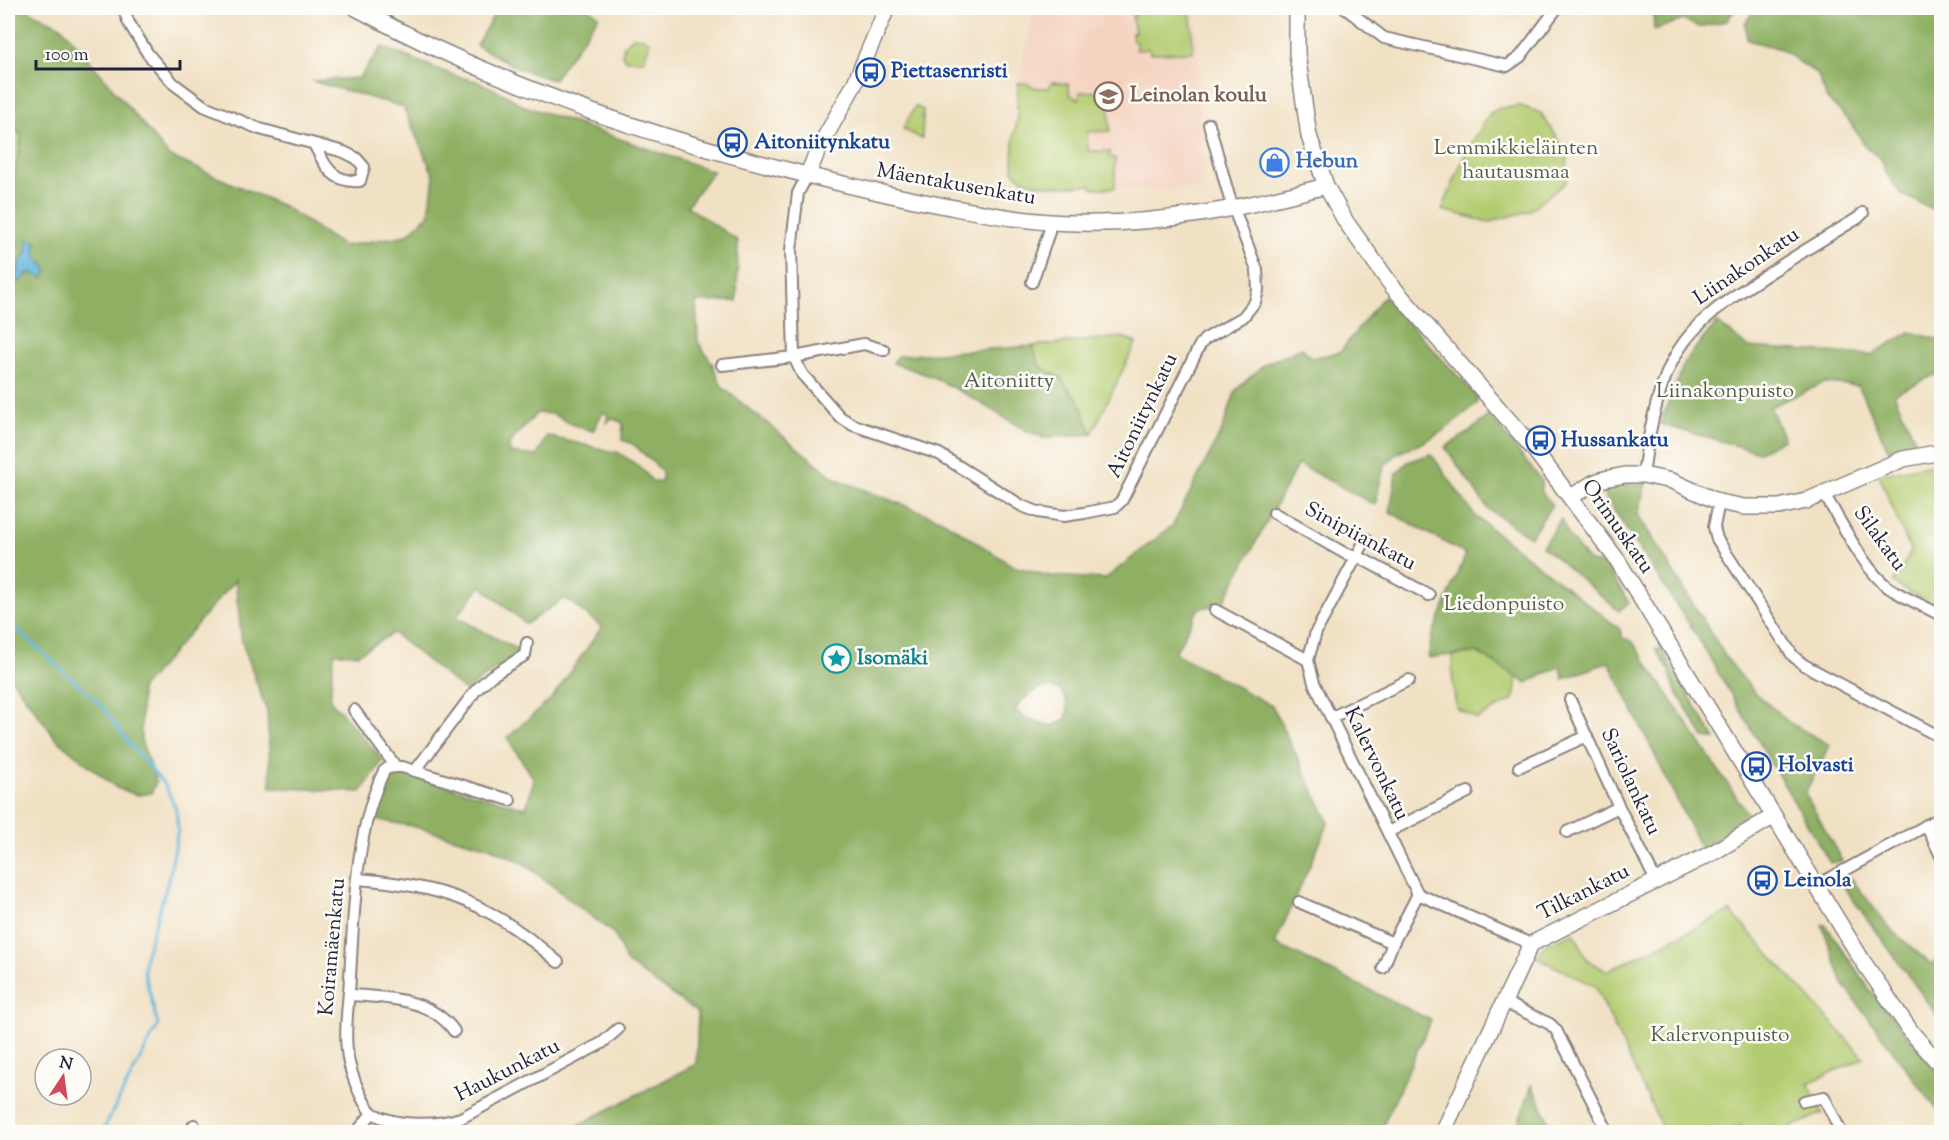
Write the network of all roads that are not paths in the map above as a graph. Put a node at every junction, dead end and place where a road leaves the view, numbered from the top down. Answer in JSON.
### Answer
{"nodes":[{"id":1,"x":123,"y":8,"type":"edge"},
{"id":2,"x":356,"y":8,"type":"edge"},
{"id":3,"x":887,"y":8,"type":"edge"},
{"id":4,"x":1297,"y":8,"type":"edge"},
{"id":5,"x":1345,"y":8,"type":"edge"},
{"id":6,"x":1557,"y":8,"type":"edge"},
{"id":7,"x":1209,"y":124,"type":"dead end"},
{"id":8,"x":314,"y":144,"type":"junction"},
{"id":9,"x":807,"y":176,"type":"junction"},
{"id":10,"x":1326,"y":186,"type":"junction"},
{"id":11,"x":1234,"y":209,"type":"junction"},
{"id":12,"x":1863,"y":213,"type":"dead end"},
{"id":13,"x":1050,"y":222,"type":"junction"},
{"id":14,"x":1032,"y":282,"type":"dead end"},
{"id":15,"x":884,"y":350,"type":"dead end"},
{"id":16,"x":794,"y":357,"type":"junction"},
{"id":17,"x":722,"y":364,"type":"dead end"},
{"id":18,"x":1941,"y":452,"type":"edge"},
{"id":19,"x":1643,"y":475,"type":"junction"},
{"id":20,"x":1824,"y":494,"type":"junction"},
{"id":21,"x":1571,"y":497,"type":"junction"},
{"id":22,"x":1719,"y":502,"type":"junction"},
{"id":23,"x":1274,"y":513,"type":"dead end"},
{"id":24,"x":1366,"y":539,"type":"dead end"},
{"id":25,"x":1357,"y":556,"type":"junction"},
{"id":26,"x":1429,"y":595,"type":"dead end"},
{"id":27,"x":1215,"y":610,"type":"dead end"},
{"id":28,"x":1941,"y":616,"type":"edge"},
{"id":29,"x":527,"y":643,"type":"dead end"},
{"id":30,"x":1308,"y":660,"type":"junction"},
{"id":31,"x":1410,"y":680,"type":"dead end"},
{"id":32,"x":1570,"y":700,"type":"dead end"},
{"id":33,"x":354,"y":710,"type":"dead end"},
{"id":34,"x":1332,"y":717,"type":"junction"},
{"id":35,"x":1587,"y":736,"type":"junction"},
{"id":36,"x":1941,"y":738,"type":"edge"},
{"id":37,"x":396,"y":767,"type":"junction"},
{"id":38,"x":1519,"y":767,"type":"dead end"},
{"id":39,"x":415,"y":771,"type":"junction"},
{"id":40,"x":1468,"y":792,"type":"dead end"},
{"id":41,"x":510,"y":800,"type":"dead end"},
{"id":42,"x":1619,"y":807,"type":"junction"},
{"id":43,"x":1774,"y":816,"type":"junction"},
{"id":44,"x":1941,"y":817,"type":"edge"},
{"id":45,"x":1926,"y":825,"type":"junction"},
{"id":46,"x":1388,"y":832,"type":"junction"},
{"id":47,"x":1567,"y":832,"type":"dead end"},
{"id":48,"x":1941,"y":858,"type":"edge"},
{"id":49,"x":358,"y":879,"type":"junction"},
{"id":50,"x":1656,"y":880,"type":"junction"},
{"id":51,"x":1816,"y":886,"type":"junction"},
{"id":52,"x":1418,"y":894,"type":"junction"},
{"id":53,"x":1299,"y":902,"type":"dead end"},
{"id":54,"x":1393,"y":943,"type":"junction"},
{"id":55,"x":1530,"y":944,"type":"junction"},
{"id":56,"x":558,"y":962,"type":"dead end"},
{"id":57,"x":1383,"y":968,"type":"dead end"},
{"id":58,"x":349,"y":995,"type":"junction"},
{"id":59,"x":1504,"y":1002,"type":"junction"},
{"id":60,"x":618,"y":1029,"type":"dead end"},
{"id":61,"x":454,"y":1031,"type":"dead end"},
{"id":62,"x":1941,"y":1067,"type":"edge"},
{"id":63,"x":1804,"y":1101,"type":"dead end"},
{"id":64,"x":372,"y":1113,"type":"junction"},
{"id":65,"x":447,"y":1127,"type":"edge"},
{"id":66,"x":357,"y":1132,"type":"edge"},
{"id":67,"x":1443,"y":1132,"type":"edge"},
{"id":68,"x":1608,"y":1132,"type":"edge"},
{"id":69,"x":1841,"y":1132,"type":"edge"}],
"edges":[{"from":1,"to":8,"type":"street"},
{"from":2,"to":9,"type":"main road","name":"Mäentakusenkatu"},
{"from":3,"to":9,"type":"main road"},
{"from":4,"to":10,"type":"main road","name":"Orimuskatu"},
{"from":5,"to":6,"type":"street"},
{"from":7,"to":11,"type":"street"},
{"from":8,"to":8,"type":"street"},
{"from":9,"to":13,"type":"main road","name":"Mäentakusenkatu"},
{"from":9,"to":16,"type":"street","name":"Aitoniitynkatu"},
{"from":10,"to":11,"type":"main road","name":"Mäentakusenkatu"},
{"from":10,"to":21,"type":"main road","name":"Orimuskatu"},
{"from":11,"to":13,"type":"main road","name":"Mäentakusenkatu"},
{"from":11,"to":16,"type":"street","name":"Aitoniitynkatu"},
{"from":12,"to":19,"type":"street","name":"Liinakonkatu"},
{"from":13,"to":14,"type":"street"},
{"from":15,"to":16,"type":"street"},
{"from":16,"to":17,"type":"street"},
{"from":18,"to":20,"type":"main road"},
{"from":19,"to":21,"type":"main road"},
{"from":19,"to":22,"type":"main road"},
{"from":20,"to":22,"type":"main road"},
{"from":20,"to":28,"type":"street","name":"Silakatu"},
{"from":21,"to":43,"type":"main road","name":"Orimuskatu"},
{"from":22,"to":36,"type":"street"},
{"from":23,"to":25,"type":"street","name":"Sinipiiankatu"},
{"from":24,"to":25,"type":"street"},
{"from":25,"to":26,"type":"street","name":"Sinipiiankatu"},
{"from":25,"to":30,"type":"street"},
{"from":27,"to":30,"type":"street"},
{"from":29,"to":39,"type":"street"},
{"from":30,"to":34,"type":"street","name":"Kalervonkatu"},
{"from":31,"to":34,"type":"street"},
{"from":32,"to":35,"type":"street","name":"Sariolankatu"},
{"from":33,"to":37,"type":"street"},
{"from":34,"to":46,"type":"street","name":"Kalervonkatu"},
{"from":35,"to":38,"type":"street"},
{"from":35,"to":42,"type":"street","name":"Sariolankatu"},
{"from":37,"to":39,"type":"street"},
{"from":37,"to":49,"type":"street","name":"Koiramäenkatu"},
{"from":39,"to":41,"type":"street"},
{"from":40,"to":46,"type":"street"},
{"from":42,"to":47,"type":"street"},
{"from":42,"to":50,"type":"street","name":"Sariolankatu"},
{"from":43,"to":50,"type":"main road","name":"Tilkankatu"},
{"from":43,"to":51,"type":"main road","name":"Orimuskatu"},
{"from":44,"to":45,"type":"street"},
{"from":45,"to":48,"type":"street"},
{"from":45,"to":51,"type":"street"},
{"from":46,"to":52,"type":"street","name":"Kalervonkatu"},
{"from":49,"to":56,"type":"street"},
{"from":49,"to":58,"type":"street","name":"Koiramäenkatu"},
{"from":50,"to":55,"type":"main road","name":"Tilkankatu"},
{"from":51,"to":62,"type":"main road","name":"Orimuskatu"},
{"from":52,"to":54,"type":"street"},
{"from":52,"to":55,"type":"street"},
{"from":53,"to":54,"type":"street"},
{"from":54,"to":57,"type":"street"},
{"from":55,"to":59,"type":"main road","name":"Tilkankatu"},
{"from":58,"to":61,"type":"street"},
{"from":58,"to":64,"type":"street","name":"Koiramäenkatu"},
{"from":59,"to":67,"type":"main road","name":"Tilkankatu"},
{"from":59,"to":68,"type":"street"},
{"from":60,"to":65,"type":"street","name":"Haukunkatu"},
{"from":63,"to":69,"type":"street"},
{"from":64,"to":65,"type":"street","name":"Haukunkatu"},
{"from":64,"to":66,"type":"street"}]}
